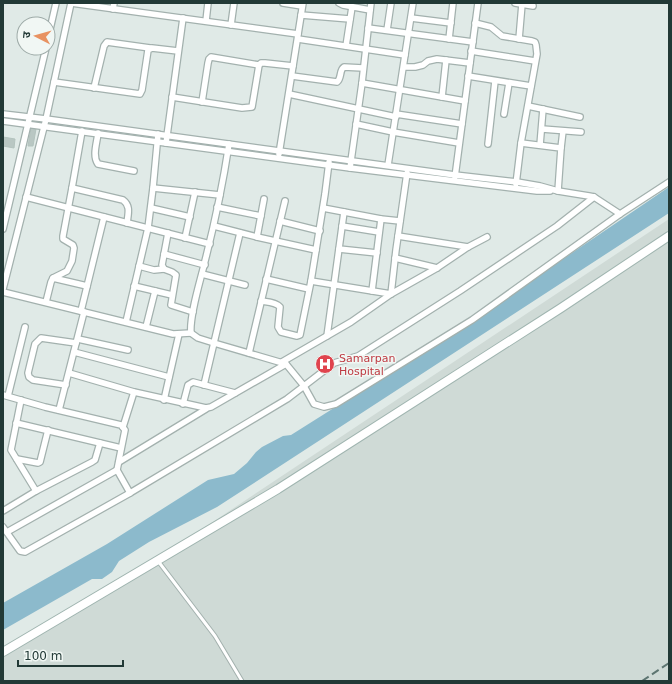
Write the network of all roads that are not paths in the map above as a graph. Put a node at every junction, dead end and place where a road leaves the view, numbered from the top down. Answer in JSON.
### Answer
{"nodes":[{"id":1,"x":56,"y":3,"type":"edge"},
{"id":2,"x":71,"y":3,"type":"edge"},
{"id":3,"x":208,"y":3,"type":"edge"},
{"id":4,"x":234,"y":3,"type":"edge"},
{"id":5,"x":283,"y":3,"type":"edge"},
{"id":6,"x":339,"y":3,"type":"edge"},
{"id":7,"x":371,"y":3,"type":"edge"},
{"id":8,"x":391,"y":3,"type":"edge"},
{"id":9,"x":413,"y":3,"type":"edge"},
{"id":10,"x":453,"y":3,"type":"edge"},
{"id":11,"x":478,"y":3,"type":"edge"},
{"id":12,"x":515,"y":3,"type":"edge"},
{"id":13,"x":522,"y":4,"type":"junction"},
{"id":14,"x":302,"y":5,"type":"edge"},
{"id":15,"x":114,"y":6,"type":"edge"},
{"id":16,"x":533,"y":6,"type":"dead end"},
{"id":17,"x":352,"y":7,"type":"junction"},
{"id":18,"x":370,"y":10,"type":"junction"},
{"id":19,"x":301,"y":15,"type":"junction"},
{"id":20,"x":53,"y":16,"type":"edge"},
{"id":21,"x":182,"y":18,"type":"junction"},
{"id":22,"x":411,"y":18,"type":"junction"},
{"id":23,"x":350,"y":19,"type":"junction"},
{"id":24,"x":206,"y":21,"type":"junction"},
{"id":25,"x":451,"y":23,"type":"junction"},
{"id":26,"x":475,"y":23,"type":"junction"},
{"id":27,"x":231,"y":25,"type":"junction"},
{"id":28,"x":368,"y":28,"type":"junction"},
{"id":29,"x":387,"y":30,"type":"junction"},
{"id":30,"x":408,"y":33,"type":"junction"},
{"id":31,"x":298,"y":36,"type":"junction"},
{"id":32,"x":449,"y":39,"type":"junction"},
{"id":33,"x":518,"y":39,"type":"junction"},
{"id":34,"x":473,"y":42,"type":"junction"},
{"id":35,"x":346,"y":46,"type":"junction"},
{"id":36,"x":150,"y":48,"type":"junction"},
{"id":37,"x":366,"y":48,"type":"junction"},
{"id":38,"x":178,"y":51,"type":"junction"},
{"id":39,"x":471,"y":51,"type":"junction"},
{"id":40,"x":405,"y":55,"type":"junction"},
{"id":41,"x":44,"y":56,"type":"edge"},
{"id":42,"x":446,"y":60,"type":"junction"},
{"id":43,"x":535,"y":61,"type":"junction"},
{"id":44,"x":470,"y":63,"type":"junction"},
{"id":45,"x":259,"y":64,"type":"junction"},
{"id":46,"x":293,"y":66,"type":"junction"},
{"id":47,"x":404,"y":67,"type":"junction"},
{"id":48,"x":363,"y":68,"type":"junction"},
{"id":49,"x":292,"y":76,"type":"junction"},
{"id":50,"x":468,"y":76,"type":"junction"},
{"id":51,"x":495,"y":81,"type":"junction"},
{"id":52,"x":54,"y":82,"type":"junction"},
{"id":53,"x":362,"y":83,"type":"junction"},
{"id":54,"x":509,"y":83,"type":"junction"},
{"id":55,"x":531,"y":86,"type":"junction"},
{"id":56,"x":94,"y":88,"type":"junction"},
{"id":57,"x":400,"y":90,"type":"junction"},
{"id":58,"x":289,"y":94,"type":"junction"},
{"id":59,"x":172,"y":97,"type":"junction"},
{"id":60,"x":442,"y":97,"type":"junction"},
{"id":61,"x":465,"y":101,"type":"junction"},
{"id":62,"x":202,"y":102,"type":"junction"},
{"id":63,"x":528,"y":106,"type":"junction"},
{"id":64,"x":358,"y":109,"type":"junction"},
{"id":65,"x":543,"y":109,"type":"junction"},
{"id":66,"x":3,"y":114,"type":"edge"},
{"id":67,"x":504,"y":114,"type":"dead end"},
{"id":68,"x":396,"y":115,"type":"junction"},
{"id":69,"x":30,"y":117,"type":"junction"},
{"id":70,"x":580,"y":117,"type":"dead end"},
{"id":71,"x":46,"y":119,"type":"junction"},
{"id":72,"x":3,"y":121,"type":"edge"},
{"id":73,"x":28,"y":124,"type":"junction"},
{"id":74,"x":356,"y":124,"type":"junction"},
{"id":75,"x":462,"y":124,"type":"junction"},
{"id":76,"x":44,"y":126,"type":"junction"},
{"id":77,"x":542,"y":128,"type":"junction"},
{"id":78,"x":82,"y":131,"type":"junction"},
{"id":79,"x":563,"y":131,"type":"junction"},
{"id":80,"x":393,"y":132,"type":"junction"},
{"id":81,"x":581,"y":132,"type":"dead end"},
{"id":82,"x":98,"y":133,"type":"junction"},
{"id":83,"x":158,"y":134,"type":"junction"},
{"id":84,"x":167,"y":135,"type":"junction"},
{"id":85,"x":157,"y":142,"type":"junction"},
{"id":86,"x":166,"y":143,"type":"junction"},
{"id":87,"x":459,"y":143,"type":"junction"},
{"id":88,"x":521,"y":143,"type":"junction"},
{"id":89,"x":229,"y":144,"type":"junction"},
{"id":90,"x":488,"y":144,"type":"dead end"},
{"id":91,"x":540,"y":145,"type":"junction"},
{"id":92,"x":561,"y":148,"type":"junction"},
{"id":93,"x":280,"y":151,"type":"junction"},
{"id":94,"x":228,"y":152,"type":"junction"},
{"id":95,"x":329,"y":157,"type":"junction"},
{"id":96,"x":278,"y":158,"type":"junction"},
{"id":97,"x":350,"y":160,"type":"junction"},
{"id":98,"x":328,"y":165,"type":"junction"},
{"id":99,"x":388,"y":165,"type":"junction"},
{"id":100,"x":350,"y":168,"type":"junction"},
{"id":101,"x":408,"y":168,"type":"junction"},
{"id":102,"x":134,"y":171,"type":"dead end"},
{"id":103,"x":455,"y":175,"type":"junction"},
{"id":104,"x":407,"y":176,"type":"junction"},
{"id":105,"x":454,"y":182,"type":"junction"},
{"id":106,"x":516,"y":182,"type":"junction"},
{"id":107,"x":669,"y":182,"type":"edge"},
{"id":108,"x":72,"y":188,"type":"junction"},
{"id":109,"x":154,"y":188,"type":"junction"},
{"id":110,"x":516,"y":188,"type":"junction"},
{"id":111,"x":558,"y":191,"type":"junction"},
{"id":112,"x":195,"y":192,"type":"junction"},
{"id":113,"x":220,"y":195,"type":"junction"},
{"id":114,"x":26,"y":197,"type":"junction"},
{"id":115,"x":594,"y":197,"type":"junction"},
{"id":116,"x":264,"y":199,"type":"dead end"},
{"id":117,"x":285,"y":201,"type":"dead end"},
{"id":118,"x":217,"y":207,"type":"junction"},
{"id":119,"x":68,"y":208,"type":"junction"},
{"id":120,"x":151,"y":208,"type":"junction"},
{"id":121,"x":323,"y":208,"type":"junction"},
{"id":122,"x":344,"y":212,"type":"junction"},
{"id":123,"x":620,"y":214,"type":"junction"},
{"id":124,"x":261,"y":216,"type":"junction"},
{"id":125,"x":104,"y":217,"type":"junction"},
{"id":126,"x":190,"y":217,"type":"junction"},
{"id":127,"x":381,"y":219,"type":"junction"},
{"id":128,"x":280,"y":221,"type":"junction"},
{"id":129,"x":400,"y":221,"type":"junction"},
{"id":130,"x":127,"y":222,"type":"junction"},
{"id":131,"x":214,"y":226,"type":"junction"},
{"id":132,"x":342,"y":226,"type":"junction"},
{"id":133,"x":148,"y":228,"type":"junction"},
{"id":134,"x":3,"y":229,"type":"edge"},
{"id":135,"x":320,"y":231,"type":"junction"},
{"id":136,"x":379,"y":232,"type":"junction"},
{"id":137,"x":168,"y":233,"type":"junction"},
{"id":138,"x":240,"y":233,"type":"junction"},
{"id":139,"x":398,"y":236,"type":"junction"},
{"id":140,"x":669,"y":236,"type":"edge"},
{"id":141,"x":257,"y":237,"type":"junction"},
{"id":142,"x":486,"y":237,"type":"dead end"},
{"id":143,"x":185,"y":238,"type":"junction"},
{"id":144,"x":276,"y":241,"type":"junction"},
{"id":145,"x":210,"y":244,"type":"junction"},
{"id":146,"x":468,"y":247,"type":"junction"},
{"id":147,"x":338,"y":249,"type":"junction"},
{"id":148,"x":316,"y":250,"type":"junction"},
{"id":149,"x":377,"y":253,"type":"junction"},
{"id":150,"x":164,"y":254,"type":"junction"},
{"id":151,"x":395,"y":258,"type":"junction"},
{"id":152,"x":205,"y":265,"type":"junction"},
{"id":153,"x":139,"y":266,"type":"junction"},
{"id":154,"x":437,"y":268,"type":"junction"},
{"id":155,"x":164,"y":269,"type":"junction"},
{"id":156,"x":202,"y":274,"type":"junction"},
{"id":157,"x":53,"y":278,"type":"junction"},
{"id":158,"x":266,"y":279,"type":"junction"},
{"id":159,"x":229,"y":281,"type":"junction"},
{"id":160,"x":311,"y":281,"type":"junction"},
{"id":161,"x":245,"y":285,"type":"dead end"},
{"id":162,"x":333,"y":285,"type":"junction"},
{"id":163,"x":87,"y":286,"type":"junction"},
{"id":164,"x":134,"y":286,"type":"junction"},
{"id":165,"x":309,"y":289,"type":"junction"},
{"id":166,"x":3,"y":290,"type":"edge"},
{"id":167,"x":155,"y":291,"type":"junction"},
{"id":168,"x":372,"y":291,"type":"junction"},
{"id":169,"x":391,"y":294,"type":"junction"},
{"id":170,"x":172,"y":295,"type":"junction"},
{"id":171,"x":261,"y":301,"type":"junction"},
{"id":172,"x":46,"y":302,"type":"junction"},
{"id":173,"x":83,"y":312,"type":"junction"},
{"id":174,"x":193,"y":312,"type":"junction"},
{"id":175,"x":126,"y":322,"type":"junction"},
{"id":176,"x":25,"y":327,"type":"dead end"},
{"id":177,"x":146,"y":327,"type":"junction"},
{"id":178,"x":191,"y":333,"type":"junction"},
{"id":179,"x":179,"y":334,"type":"junction"},
{"id":180,"x":327,"y":336,"type":"junction"},
{"id":181,"x":77,"y":341,"type":"junction"},
{"id":182,"x":214,"y":343,"type":"junction"},
{"id":183,"x":128,"y":350,"type":"dead end"},
{"id":184,"x":74,"y":352,"type":"junction"},
{"id":185,"x":249,"y":353,"type":"junction"},
{"id":186,"x":284,"y":363,"type":"junction"},
{"id":187,"x":69,"y":373,"type":"junction"},
{"id":188,"x":169,"y":377,"type":"junction"},
{"id":189,"x":66,"y":385,"type":"junction"},
{"id":190,"x":204,"y":385,"type":"junction"},
{"id":191,"x":304,"y":386,"type":"junction"},
{"id":192,"x":134,"y":392,"type":"junction"},
{"id":193,"x":235,"y":392,"type":"junction"},
{"id":194,"x":6,"y":395,"type":"edge"},
{"id":195,"x":21,"y":400,"type":"junction"},
{"id":196,"x":164,"y":400,"type":"junction"},
{"id":197,"x":183,"y":404,"type":"junction"},
{"id":198,"x":206,"y":408,"type":"junction"},
{"id":199,"x":59,"y":410,"type":"junction"},
{"id":200,"x":16,"y":422,"type":"junction"},
{"id":201,"x":123,"y":427,"type":"junction"},
{"id":202,"x":48,"y":430,"type":"junction"},
{"id":203,"x":100,"y":443,"type":"junction"},
{"id":204,"x":121,"y":448,"type":"junction"},
{"id":205,"x":17,"y":459,"type":"junction"},
{"id":206,"x":119,"y":462,"type":"junction"},
{"id":207,"x":118,"y":470,"type":"junction"},
{"id":208,"x":36,"y":491,"type":"junction"},
{"id":209,"x":130,"y":493,"type":"junction"},
{"id":210,"x":3,"y":511,"type":"edge"},
{"id":211,"x":3,"y":527,"type":"edge"},
{"id":212,"x":7,"y":532,"type":"junction"},
{"id":213,"x":158,"y":561,"type":"junction"},
{"id":214,"x":3,"y":652,"type":"edge"},
{"id":215,"x":242,"y":681,"type":"edge"}],
"edges":[{"from":1,"to":20,"type":"street"},
{"from":2,"to":15,"type":"street"},
{"from":2,"to":52,"type":"street"},
{"from":3,"to":24,"type":"street"},
{"from":4,"to":27,"type":"street"},
{"from":5,"to":14,"type":"street"},
{"from":6,"to":17,"type":"street"},
{"from":7,"to":18,"type":"street"},
{"from":8,"to":29,"type":"street"},
{"from":9,"to":22,"type":"street"},
{"from":10,"to":25,"type":"street"},
{"from":11,"to":26,"type":"street"},
{"from":12,"to":13,"type":"street"},
{"from":13,"to":16,"type":"street"},
{"from":13,"to":33,"type":"street"},
{"from":14,"to":19,"type":"street"},
{"from":15,"to":21,"type":"street"},
{"from":17,"to":18,"type":"street"},
{"from":17,"to":23,"type":"street"},
{"from":18,"to":28,"type":"street"},
{"from":19,"to":23,"type":"street"},
{"from":19,"to":31,"type":"street"},
{"from":21,"to":24,"type":"street"},
{"from":21,"to":38,"type":"street"},
{"from":22,"to":25,"type":"street"},
{"from":22,"to":30,"type":"street"},
{"from":23,"to":35,"type":"street"},
{"from":24,"to":27,"type":"street"},
{"from":25,"to":32,"type":"street"},
{"from":26,"to":33,"type":"street"},
{"from":26,"to":34,"type":"street"},
{"from":27,"to":31,"type":"street"},
{"from":28,"to":29,"type":"street"},
{"from":28,"to":37,"type":"street"},
{"from":29,"to":30,"type":"street"},
{"from":30,"to":32,"type":"street"},
{"from":30,"to":40,"type":"street"},
{"from":31,"to":35,"type":"street"},
{"from":31,"to":46,"type":"street"},
{"from":32,"to":34,"type":"street"},
{"from":33,"to":43,"type":"street"},
{"from":34,"to":39,"type":"street"},
{"from":35,"to":37,"type":"street"},
{"from":36,"to":38,"type":"street"},
{"from":36,"to":56,"type":"street"},
{"from":36,"to":56,"type":"street"},
{"from":37,"to":40,"type":"street"},
{"from":37,"to":48,"type":"street"},
{"from":38,"to":59,"type":"street"},
{"from":39,"to":43,"type":"street"},
{"from":39,"to":44,"type":"street"},
{"from":40,"to":47,"type":"street"},
{"from":41,"to":69,"type":"street"},
{"from":42,"to":44,"type":"street"},
{"from":42,"to":47,"type":"street"},
{"from":42,"to":60,"type":"street"},
{"from":43,"to":55,"type":"street"},
{"from":44,"to":50,"type":"street"},
{"from":45,"to":46,"type":"street"},
{"from":45,"to":62,"type":"street"},
{"from":45,"to":62,"type":"street"},
{"from":46,"to":49,"type":"street"},
{"from":47,"to":57,"type":"street"},
{"from":48,"to":49,"type":"street"},
{"from":48,"to":53,"type":"street"},
{"from":49,"to":58,"type":"street"},
{"from":50,"to":51,"type":"street"},
{"from":50,"to":61,"type":"street"},
{"from":51,"to":54,"type":"street"},
{"from":51,"to":90,"type":"street"},
{"from":52,"to":56,"type":"street"},
{"from":52,"to":71,"type":"street"},
{"from":53,"to":57,"type":"street"},
{"from":53,"to":64,"type":"street"},
{"from":54,"to":55,"type":"street"},
{"from":54,"to":67,"type":"street"},
{"from":55,"to":63,"type":"street"},
{"from":57,"to":60,"type":"street"},
{"from":57,"to":68,"type":"street"},
{"from":58,"to":64,"type":"street"},
{"from":58,"to":93,"type":"street"},
{"from":59,"to":62,"type":"street"},
{"from":59,"to":84,"type":"street"},
{"from":60,"to":61,"type":"street"},
{"from":61,"to":75,"type":"street"},
{"from":63,"to":65,"type":"street"},
{"from":63,"to":88,"type":"street"},
{"from":64,"to":68,"type":"street"},
{"from":64,"to":74,"type":"street"},
{"from":65,"to":70,"type":"street"},
{"from":65,"to":77,"type":"street"},
{"from":66,"to":69,"type":"street"},
{"from":68,"to":75,"type":"street"},
{"from":68,"to":80,"type":"street"},
{"from":69,"to":71,"type":"street"},
{"from":69,"to":73,"type":"street"},
{"from":71,"to":76,"type":"street"},
{"from":71,"to":83,"type":"street"},
{"from":72,"to":73,"type":"street"},
{"from":73,"to":76,"type":"street"},
{"from":73,"to":134,"type":"street"},
{"from":74,"to":80,"type":"street"},
{"from":74,"to":97,"type":"street"},
{"from":75,"to":87,"type":"street"},
{"from":76,"to":78,"type":"street"},
{"from":76,"to":114,"type":"street"},
{"from":77,"to":79,"type":"street"},
{"from":77,"to":91,"type":"street"},
{"from":78,"to":82,"type":"street"},
{"from":78,"to":108,"type":"street"},
{"from":79,"to":81,"type":"street"},
{"from":79,"to":92,"type":"street"},
{"from":80,"to":87,"type":"street"},
{"from":80,"to":99,"type":"street"},
{"from":82,"to":85,"type":"street"},
{"from":82,"to":102,"type":"street"},
{"from":83,"to":84,"type":"street"},
{"from":83,"to":85,"type":"street"},
{"from":84,"to":86,"type":"street"},
{"from":84,"to":89,"type":"street"},
{"from":85,"to":86,"type":"street"},
{"from":85,"to":109,"type":"street"},
{"from":86,"to":94,"type":"street"},
{"from":87,"to":103,"type":"street"},
{"from":88,"to":91,"type":"street"},
{"from":88,"to":106,"type":"street"},
{"from":89,"to":93,"type":"street"},
{"from":89,"to":94,"type":"street"},
{"from":91,"to":92,"type":"street"},
{"from":92,"to":111,"type":"street"},
{"from":93,"to":95,"type":"street"},
{"from":93,"to":96,"type":"street"},
{"from":94,"to":96,"type":"street"},
{"from":94,"to":113,"type":"street"},
{"from":95,"to":97,"type":"street"},
{"from":95,"to":98,"type":"street"},
{"from":96,"to":98,"type":"street"},
{"from":97,"to":99,"type":"street"},
{"from":97,"to":100,"type":"street"},
{"from":98,"to":100,"type":"street"},
{"from":98,"to":121,"type":"street"},
{"from":99,"to":101,"type":"street"},
{"from":100,"to":104,"type":"street"},
{"from":101,"to":103,"type":"street"},
{"from":101,"to":104,"type":"street"},
{"from":103,"to":105,"type":"street"},
{"from":103,"to":106,"type":"street"},
{"from":104,"to":105,"type":"street"},
{"from":104,"to":129,"type":"street"},
{"from":105,"to":110,"type":"street"},
{"from":106,"to":110,"type":"street"},
{"from":106,"to":111,"type":"street"},
{"from":107,"to":123,"type":"street"},
{"from":108,"to":119,"type":"street"},
{"from":108,"to":130,"type":"street"},
{"from":109,"to":112,"type":"street"},
{"from":109,"to":120,"type":"street"},
{"from":110,"to":111,"type":"street"},
{"from":111,"to":115,"type":"street"},
{"from":112,"to":113,"type":"street"},
{"from":112,"to":126,"type":"street"},
{"from":113,"to":118,"type":"street"},
{"from":114,"to":119,"type":"street"},
{"from":114,"to":166,"type":"street"},
{"from":115,"to":123,"type":"street"},
{"from":115,"to":191,"type":"street"},
{"from":116,"to":124,"type":"street"},
{"from":117,"to":128,"type":"street"},
{"from":118,"to":124,"type":"street"},
{"from":118,"to":131,"type":"street"},
{"from":119,"to":125,"type":"street"},
{"from":119,"to":157,"type":"street"},
{"from":120,"to":126,"type":"street"},
{"from":120,"to":133,"type":"street"},
{"from":121,"to":122,"type":"street"},
{"from":121,"to":135,"type":"street"},
{"from":122,"to":127,"type":"street"},
{"from":122,"to":132,"type":"street"},
{"from":123,"to":191,"type":"street"},
{"from":124,"to":141,"type":"street"},
{"from":125,"to":130,"type":"street"},
{"from":125,"to":163,"type":"street"},
{"from":126,"to":143,"type":"street"},
{"from":127,"to":129,"type":"street"},
{"from":127,"to":136,"type":"street"},
{"from":128,"to":135,"type":"street"},
{"from":128,"to":144,"type":"street"},
{"from":129,"to":139,"type":"street"},
{"from":130,"to":133,"type":"street"},
{"from":131,"to":138,"type":"street"},
{"from":131,"to":145,"type":"street"},
{"from":132,"to":136,"type":"street"},
{"from":132,"to":147,"type":"street"},
{"from":133,"to":137,"type":"street"},
{"from":133,"to":153,"type":"street"},
{"from":135,"to":148,"type":"street"},
{"from":136,"to":149,"type":"street"},
{"from":137,"to":143,"type":"street"},
{"from":137,"to":150,"type":"street"},
{"from":138,"to":141,"type":"street"},
{"from":138,"to":159,"type":"street"},
{"from":139,"to":146,"type":"street"},
{"from":139,"to":151,"type":"street"},
{"from":140,"to":213,"type":"street"},
{"from":141,"to":144,"type":"street"},
{"from":142,"to":146,"type":"street"},
{"from":143,"to":145,"type":"street"},
{"from":144,"to":148,"type":"street"},
{"from":144,"to":158,"type":"street"},
{"from":145,"to":152,"type":"street"},
{"from":146,"to":154,"type":"street"},
{"from":147,"to":149,"type":"street"},
{"from":147,"to":162,"type":"street"},
{"from":148,"to":160,"type":"street"},
{"from":149,"to":168,"type":"street"},
{"from":150,"to":152,"type":"street"},
{"from":150,"to":155,"type":"street"},
{"from":151,"to":154,"type":"street"},
{"from":151,"to":169,"type":"street"},
{"from":152,"to":156,"type":"street"},
{"from":153,"to":155,"type":"street"},
{"from":153,"to":164,"type":"street"},
{"from":154,"to":169,"type":"street"},
{"from":155,"to":170,"type":"street"},
{"from":156,"to":159,"type":"street"},
{"from":156,"to":174,"type":"street"},
{"from":157,"to":163,"type":"street"},
{"from":157,"to":172,"type":"street"},
{"from":158,"to":165,"type":"street"},
{"from":158,"to":171,"type":"street"},
{"from":159,"to":161,"type":"street"},
{"from":159,"to":182,"type":"street"},
{"from":160,"to":162,"type":"street"},
{"from":160,"to":165,"type":"street"},
{"from":162,"to":168,"type":"street"},
{"from":162,"to":180,"type":"street"},
{"from":163,"to":173,"type":"street"},
{"from":164,"to":167,"type":"street"},
{"from":164,"to":175,"type":"street"},
{"from":165,"to":171,"type":"street"},
{"from":166,"to":172,"type":"street"},
{"from":167,"to":170,"type":"street"},
{"from":167,"to":177,"type":"street"},
{"from":168,"to":169,"type":"street"},
{"from":169,"to":180,"type":"street"},
{"from":170,"to":174,"type":"street"},
{"from":171,"to":185,"type":"street"},
{"from":172,"to":173,"type":"street"},
{"from":173,"to":175,"type":"street"},
{"from":173,"to":181,"type":"street"},
{"from":174,"to":178,"type":"street"},
{"from":175,"to":177,"type":"street"},
{"from":176,"to":194,"type":"street"},
{"from":177,"to":179,"type":"street"},
{"from":178,"to":179,"type":"street"},
{"from":178,"to":182,"type":"street"},
{"from":179,"to":188,"type":"street"},
{"from":180,"to":186,"type":"street"},
{"from":181,"to":183,"type":"street"},
{"from":181,"to":184,"type":"street"},
{"from":181,"to":189,"type":"street"},
{"from":182,"to":185,"type":"street"},
{"from":182,"to":190,"type":"street"},
{"from":184,"to":187,"type":"street"},
{"from":184,"to":188,"type":"street"},
{"from":185,"to":186,"type":"street"},
{"from":186,"to":191,"type":"street"},
{"from":186,"to":193,"type":"street"},
{"from":187,"to":189,"type":"street"},
{"from":187,"to":192,"type":"street"},
{"from":188,"to":196,"type":"street"},
{"from":189,"to":199,"type":"street"},
{"from":190,"to":193,"type":"street"},
{"from":190,"to":197,"type":"street"},
{"from":191,"to":209,"type":"street"},
{"from":192,"to":196,"type":"street"},
{"from":192,"to":201,"type":"street"},
{"from":193,"to":198,"type":"street"},
{"from":194,"to":195,"type":"street"},
{"from":195,"to":199,"type":"street"},
{"from":195,"to":200,"type":"street"},
{"from":196,"to":197,"type":"street"},
{"from":197,"to":198,"type":"street"},
{"from":198,"to":206,"type":"street"},
{"from":199,"to":201,"type":"street"},
{"from":200,"to":202,"type":"street"},
{"from":200,"to":205,"type":"street"},
{"from":201,"to":204,"type":"street"},
{"from":202,"to":203,"type":"street"},
{"from":202,"to":205,"type":"street"},
{"from":203,"to":204,"type":"street"},
{"from":203,"to":208,"type":"street"},
{"from":204,"to":206,"type":"street"},
{"from":205,"to":208,"type":"street"},
{"from":206,"to":207,"type":"street"},
{"from":207,"to":209,"type":"street"},
{"from":207,"to":212,"type":"street"},
{"from":208,"to":210,"type":"street"},
{"from":209,"to":212,"type":"street"},
{"from":211,"to":212,"type":"street"},
{"from":213,"to":214,"type":"street"},
{"from":213,"to":215,"type":"lane"}]}
